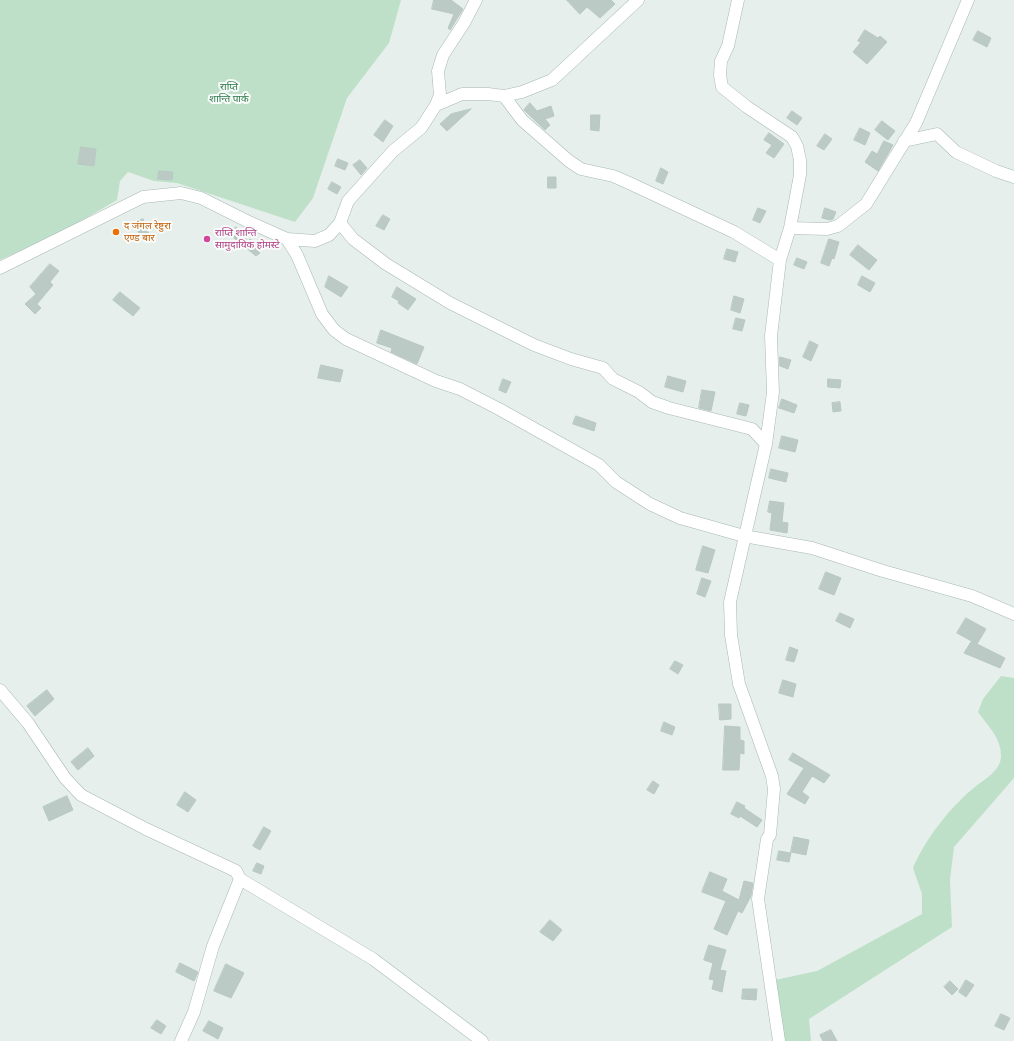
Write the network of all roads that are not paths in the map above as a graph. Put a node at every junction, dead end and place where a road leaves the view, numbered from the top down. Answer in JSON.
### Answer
{"nodes":[{"id":1,"x":476,"y":0,"type":"edge"},
{"id":2,"x":638,"y":0,"type":"edge"},
{"id":3,"x":738,"y":0,"type":"edge"},
{"id":4,"x":968,"y":0,"type":"edge"},
{"id":5,"x":504,"y":96,"type":"junction"},
{"id":6,"x":436,"y":106,"type":"junction"},
{"id":7,"x":904,"y":141,"type":"junction"},
{"id":8,"x":1014,"y":176,"type":"edge"},
{"id":9,"x":340,"y":223,"type":"junction"},
{"id":10,"x":790,"y":228,"type":"junction"},
{"id":11,"x":288,"y":239,"type":"junction"},
{"id":12,"x":780,"y":260,"type":"junction"},
{"id":13,"x":0,"y":268,"type":"edge"},
{"id":14,"x":766,"y":444,"type":"junction"},
{"id":15,"x":744,"y":536,"type":"junction"},
{"id":16,"x":1014,"y":614,"type":"edge"},
{"id":17,"x":0,"y":690,"type":"edge"},
{"id":18,"x":240,"y":879,"type":"junction"},
{"id":19,"x":181,"y":1041,"type":"edge"},
{"id":20,"x":482,"y":1041,"type":"edge"},
{"id":21,"x":779,"y":1041,"type":"edge"}],
"edges":[{"from":1,"to":6,"type":"street"},
{"from":2,"to":5,"type":"street"},
{"from":3,"to":10,"type":"street"},
{"from":4,"to":7,"type":"street"},
{"from":5,"to":6,"type":"street"},
{"from":5,"to":12,"type":"street"},
{"from":6,"to":9,"type":"street"},
{"from":7,"to":8,"type":"street"},
{"from":7,"to":10,"type":"street"},
{"from":9,"to":11,"type":"street"},
{"from":9,"to":14,"type":"street"},
{"from":10,"to":12,"type":"street"},
{"from":11,"to":13,"type":"street"},
{"from":11,"to":15,"type":"street"},
{"from":12,"to":14,"type":"street"},
{"from":14,"to":15,"type":"street"},
{"from":15,"to":16,"type":"street"},
{"from":15,"to":21,"type":"street"},
{"from":17,"to":18,"type":"street"},
{"from":18,"to":19,"type":"street"},
{"from":18,"to":20,"type":"street"}]}
